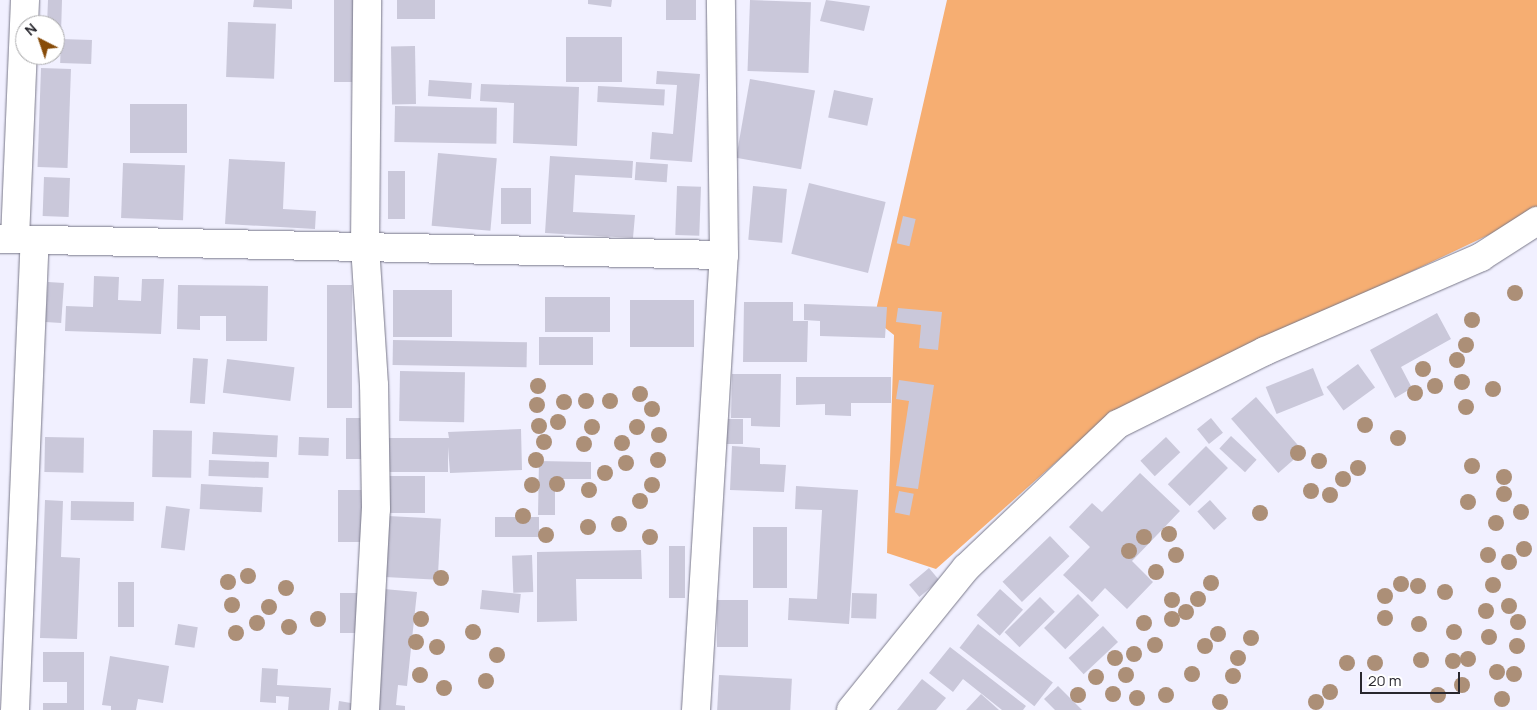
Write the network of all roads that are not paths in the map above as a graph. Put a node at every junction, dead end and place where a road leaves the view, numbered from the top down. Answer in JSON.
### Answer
{"nodes":[{"id":1,"x":25,"y":0,"type":"edge"},
{"id":2,"x":367,"y":0,"type":"edge"},
{"id":3,"x":721,"y":0,"type":"edge"},
{"id":4,"x":1537,"y":221,"type":"edge"},
{"id":5,"x":17,"y":240,"type":"edge"},
{"id":6,"x":365,"y":247,"type":"junction"},
{"id":7,"x":724,"y":255,"type":"junction"},
{"id":8,"x":15,"y":710,"type":"edge"},
{"id":9,"x":365,"y":710,"type":"edge"},
{"id":10,"x":696,"y":710,"type":"edge"},
{"id":11,"x":851,"y":710,"type":"edge"}],
"edges":[{"from":1,"to":5,"type":"street"},
{"from":2,"to":6,"type":"street"},
{"from":3,"to":7,"type":"street"},
{"from":4,"to":11,"type":"street"},
{"from":5,"to":6,"type":"street"},
{"from":5,"to":8,"type":"street"},
{"from":6,"to":7,"type":"street"},
{"from":6,"to":9,"type":"street"},
{"from":7,"to":10,"type":"street"}]}
